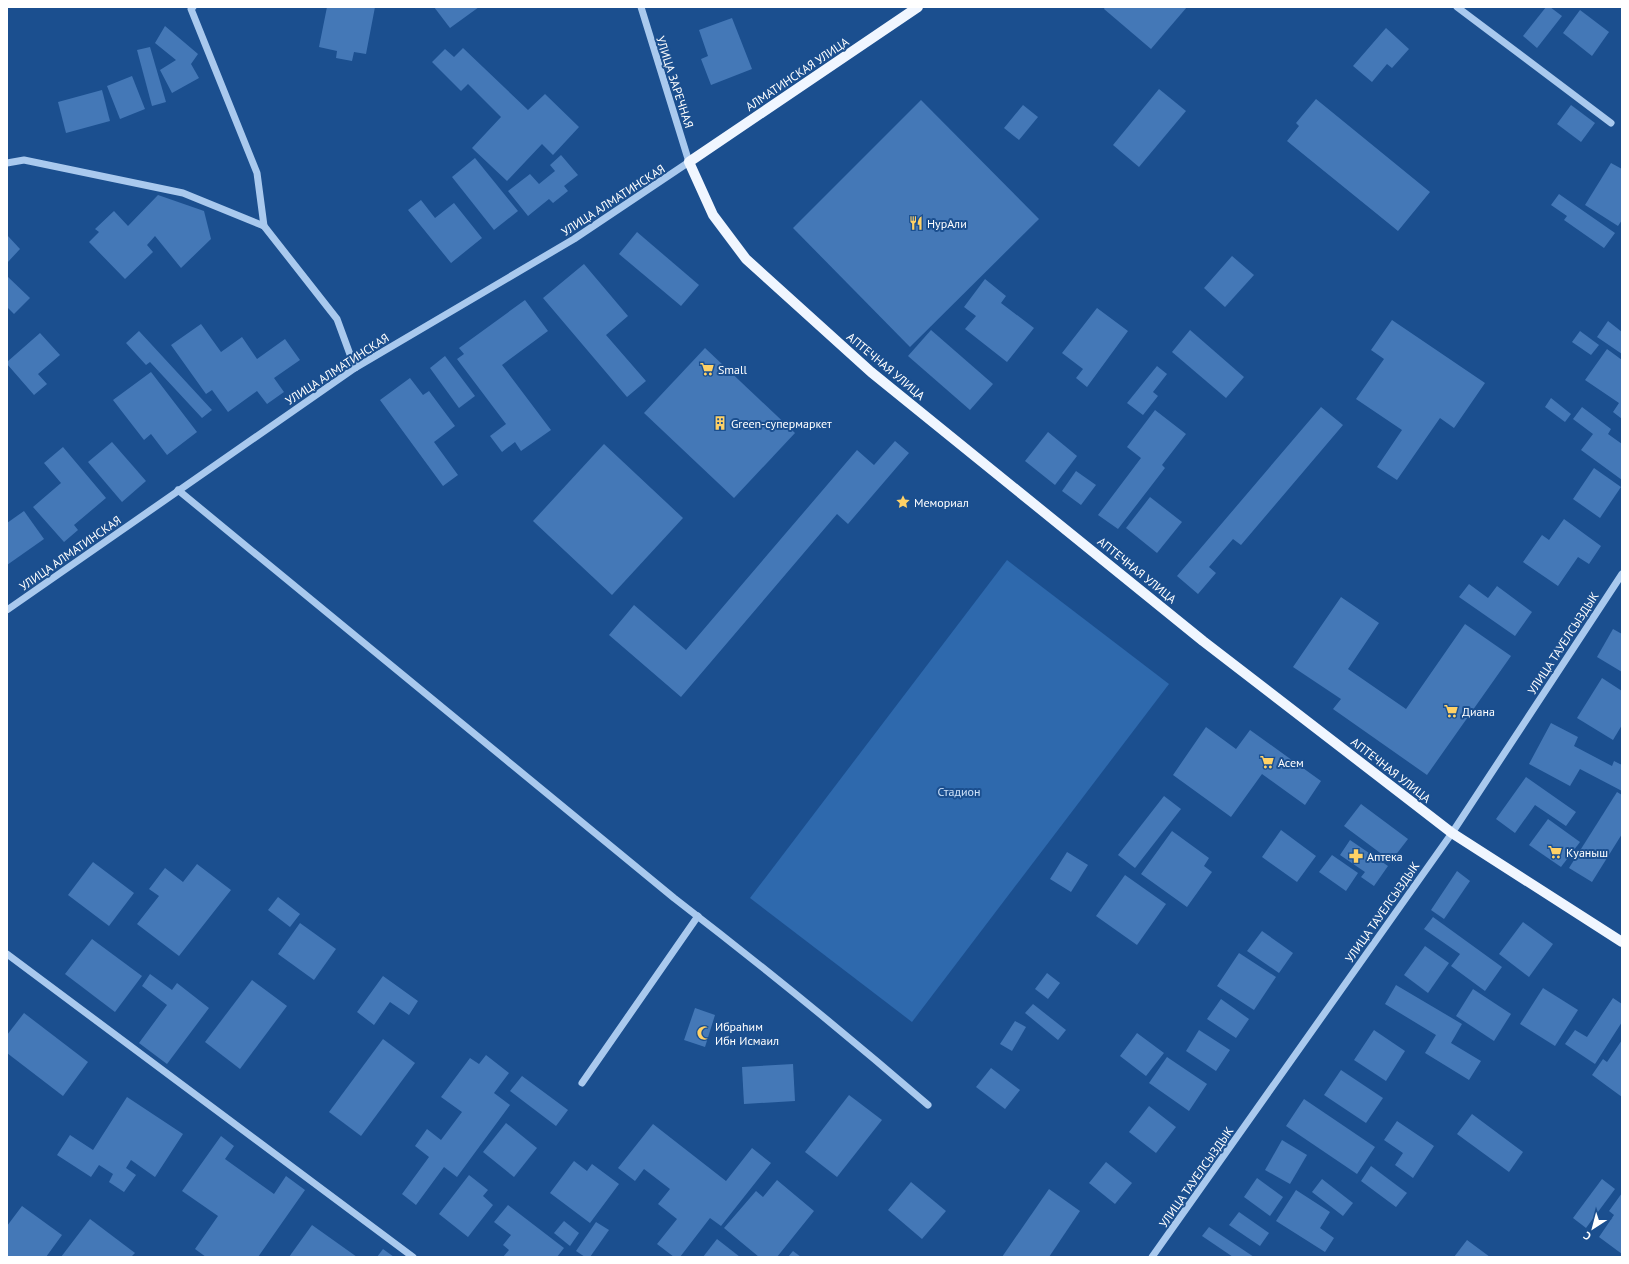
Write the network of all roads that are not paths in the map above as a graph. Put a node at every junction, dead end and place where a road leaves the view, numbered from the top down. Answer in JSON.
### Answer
{"nodes":[{"id":1,"x":193,"y":7,"type":"edge"},
{"id":2,"x":641,"y":7,"type":"edge"},
{"id":3,"x":918,"y":7,"type":"edge"},
{"id":4,"x":1457,"y":7,"type":"edge"},
{"id":5,"x":1611,"y":123,"type":"dead end"},
{"id":6,"x":689,"y":162,"type":"junction"},
{"id":7,"x":7,"y":163,"type":"edge"},
{"id":8,"x":264,"y":226,"type":"junction"},
{"id":9,"x":355,"y":368,"type":"junction"},
{"id":10,"x":178,"y":490,"type":"junction"},
{"id":11,"x":1622,"y":574,"type":"edge"},
{"id":12,"x":7,"y":610,"type":"edge"},
{"id":13,"x":1452,"y":833,"type":"junction"},
{"id":14,"x":698,"y":916,"type":"junction"},
{"id":15,"x":1622,"y":942,"type":"edge"},
{"id":16,"x":7,"y":954,"type":"edge"},
{"id":17,"x":582,"y":1083,"type":"dead end"},
{"id":18,"x":928,"y":1105,"type":"dead end"},
{"id":19,"x":413,"y":1257,"type":"edge"},
{"id":20,"x":1152,"y":1257,"type":"edge"}],
"edges":[{"from":1,"to":8,"type":"street"},
{"from":2,"to":6,"type":"street","name":"УЛИЦА ЗАРЕЧНАЯ"},
{"from":3,"to":6,"type":"main road","name":"АЛМАТИНСКАЯ УЛИЦА"},
{"from":4,"to":5,"type":"street"},
{"from":6,"to":9,"type":"street","name":"УЛИЦА АЛМАТИНСКАЯ"},
{"from":6,"to":13,"type":"main road","name":"АПТЕЧНАЯ УЛИЦА"},
{"from":7,"to":8,"type":"street"},
{"from":8,"to":9,"type":"street"},
{"from":9,"to":10,"type":"street","name":"УЛИЦА АЛМАТИНСКАЯ"},
{"from":10,"to":12,"type":"street","name":"УЛИЦА АЛМАТИНСКАЯ"},
{"from":10,"to":14,"type":"street"},
{"from":11,"to":13,"type":"street","name":"УЛИЦА ТАУЕЛСЫЗДЫК"},
{"from":13,"to":15,"type":"main road","name":"АПТЕЧНАЯ УЛИЦА"},
{"from":13,"to":20,"type":"street","name":"УЛИЦА ТАУЕЛСЫЗДЫК"},
{"from":14,"to":17,"type":"street"},
{"from":14,"to":18,"type":"street"},
{"from":16,"to":19,"type":"street"}]}
